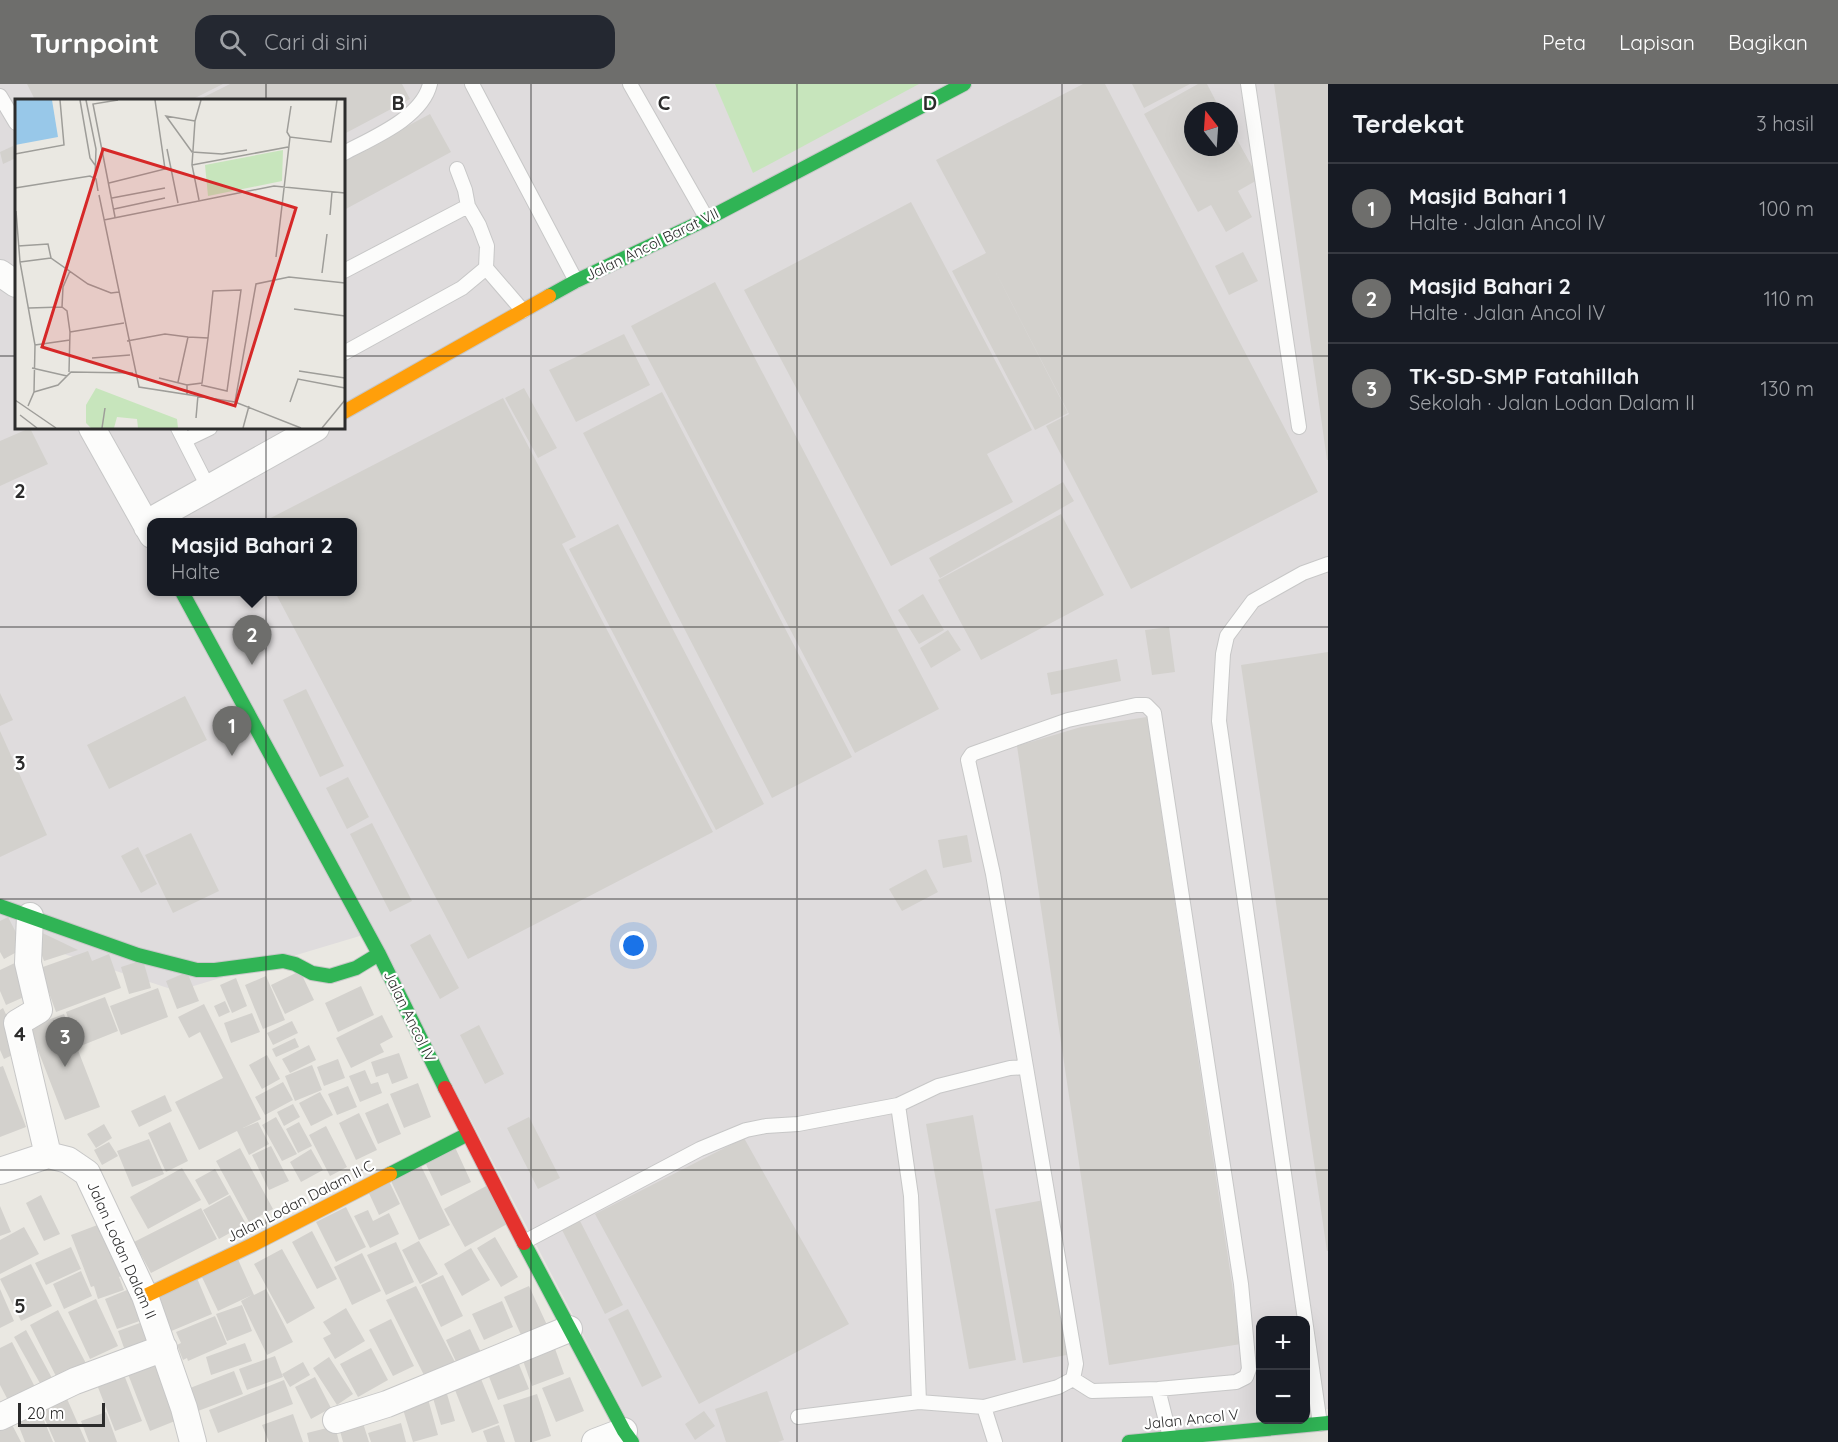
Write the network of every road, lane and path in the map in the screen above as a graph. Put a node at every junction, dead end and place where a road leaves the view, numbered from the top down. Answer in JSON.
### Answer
{"nodes":[{"id":1,"x":430,"y":84,"type":"edge"},
{"id":2,"x":472,"y":84,"type":"edge"},
{"id":3,"x":630,"y":84,"type":"edge"},
{"id":4,"x":964,"y":84,"type":"edge"},
{"id":5,"x":1248,"y":84,"type":"edge"},
{"id":6,"x":0,"y":96,"type":"edge"},
{"id":7,"x":15,"y":121,"type":"edge"},
{"id":8,"x":345,"y":152,"type":"edge"},
{"id":9,"x":457,"y":169,"type":"dead end"},
{"id":10,"x":468,"y":206,"type":"junction"},
{"id":11,"x":707,"y":219,"type":"junction"},
{"id":12,"x":486,"y":268,"type":"junction"},
{"id":13,"x":345,"y":270,"type":"edge"},
{"id":14,"x":576,"y":281,"type":"junction"},
{"id":15,"x":523,"y":311,"type":"junction"},
{"id":16,"x":345,"y":352,"type":"edge"},
{"id":17,"x":345,"y":411,"type":"edge"},
{"id":18,"x":1299,"y":427,"type":"dead end"},
{"id":19,"x":93,"y":429,"type":"edge"},
{"id":20,"x":205,"y":429,"type":"edge"},
{"id":21,"x":314,"y":429,"type":"edge"},
{"id":22,"x":182,"y":434,"type":"edge"},
{"id":23,"x":208,"y":489,"type":"junction"},
{"id":24,"x":158,"y":518,"type":"edge"},
{"id":25,"x":147,"y":527,"type":"edge"},
{"id":26,"x":1328,"y":564,"type":"edge"},
{"id":27,"x":185,"y":596,"type":"edge"},
{"id":28,"x":0,"y":906,"type":"edge"},
{"id":29,"x":30,"y":916,"type":"junction"},
{"id":30,"x":379,"y":954,"type":"junction"},
{"id":31,"x":1026,"y":1067,"type":"junction"},
{"id":32,"x":898,"y":1105,"type":"junction"},
{"id":33,"x":468,"y":1134,"type":"junction"},
{"id":34,"x":48,"y":1155,"type":"junction"},
{"id":35,"x":0,"y":1172,"type":"edge"},
{"id":36,"x":524,"y":1242,"type":"junction"},
{"id":37,"x":145,"y":1296,"type":"junction"},
{"id":38,"x":568,"y":1329,"type":"junction"},
{"id":39,"x":164,"y":1348,"type":"junction"},
{"id":40,"x":1073,"y":1379,"type":"junction"},
{"id":41,"x":1158,"y":1389,"type":"junction"},
{"id":42,"x":919,"y":1402,"type":"junction"},
{"id":43,"x":984,"y":1407,"type":"junction"},
{"id":44,"x":0,"y":1417,"type":"edge"},
{"id":45,"x":798,"y":1417,"type":"dead end"},
{"id":46,"x":336,"y":1420,"type":"dead end"},
{"id":47,"x":1324,"y":1423,"type":"edge"},
{"id":48,"x":628,"y":1436,"type":"edge"},
{"id":49,"x":1170,"y":1437,"type":"junction"},
{"id":50,"x":193,"y":1442,"type":"edge"},
{"id":51,"x":595,"y":1442,"type":"edge"},
{"id":52,"x":995,"y":1442,"type":"edge"},
{"id":53,"x":1129,"y":1442,"type":"edge"}],
"edges":[{"from":1,"to":8,"type":"lane"},
{"from":2,"to":14,"type":"lane"},
{"from":3,"to":11,"type":"lane"},
{"from":4,"to":11,"type":"street","name":"Jalan Ancol Barat VII"},
{"from":5,"to":18,"type":"lane"},
{"from":6,"to":7,"type":"lane"},
{"from":9,"to":10,"type":"lane"},
{"from":10,"to":12,"type":"lane"},
{"from":10,"to":13,"type":"lane"},
{"from":11,"to":14,"type":"street","name":"Jalan Ancol Barat VII"},
{"from":12,"to":15,"type":"lane"},
{"from":12,"to":16,"type":"lane"},
{"from":14,"to":15,"type":"street","name":"Jalan Ancol Barat VII"},
{"from":15,"to":17,"type":"street","name":"Jalan Ancol Barat VII"},
{"from":19,"to":25,"type":"street"},
{"from":20,"to":22,"type":"lane"},
{"from":21,"to":23,"type":"street"},
{"from":22,"to":23,"type":"lane"},
{"from":23,"to":24,"type":"street"},
{"from":26,"to":47,"type":"lane"},
{"from":27,"to":30,"type":"street","name":"Jalan Ancol IV"},
{"from":28,"to":29,"type":"street"},
{"from":29,"to":30,"type":"street"},
{"from":29,"to":34,"type":"street"},
{"from":30,"to":33,"type":"street","name":"Jalan Ancol IV"},
{"from":31,"to":32,"type":"lane"},
{"from":31,"to":40,"type":"lane"},
{"from":31,"to":41,"type":"lane"},
{"from":32,"to":36,"type":"lane"},
{"from":32,"to":42,"type":"lane"},
{"from":33,"to":36,"type":"street","name":"Jalan Ancol IV"},
{"from":33,"to":37,"type":"street","name":"Jalan Lodan Dalam II C"},
{"from":34,"to":35,"type":"street"},
{"from":34,"to":37,"type":"street","name":"Jalan Lodan Dalam II"},
{"from":36,"to":38,"type":"street","name":"Jalan Ancol IV"},
{"from":37,"to":39,"type":"street","name":"Jalan Lodan Dalam II"},
{"from":38,"to":46,"type":"street"},
{"from":38,"to":48,"type":"street","name":"Jalan Ancol IV"},
{"from":39,"to":44,"type":"street"},
{"from":39,"to":50,"type":"street","name":"Jalan Lodan Dalam II"},
{"from":40,"to":41,"type":"lane"},
{"from":40,"to":43,"type":"lane"},
{"from":41,"to":49,"type":"lane"},
{"from":42,"to":43,"type":"lane"},
{"from":42,"to":45,"type":"lane"},
{"from":43,"to":52,"type":"lane"},
{"from":47,"to":49,"type":"street","name":"Jalan Ancol V"},
{"from":48,"to":51,"type":"street"},
{"from":49,"to":53,"type":"street","name":"Jalan Ancol V"}]}
